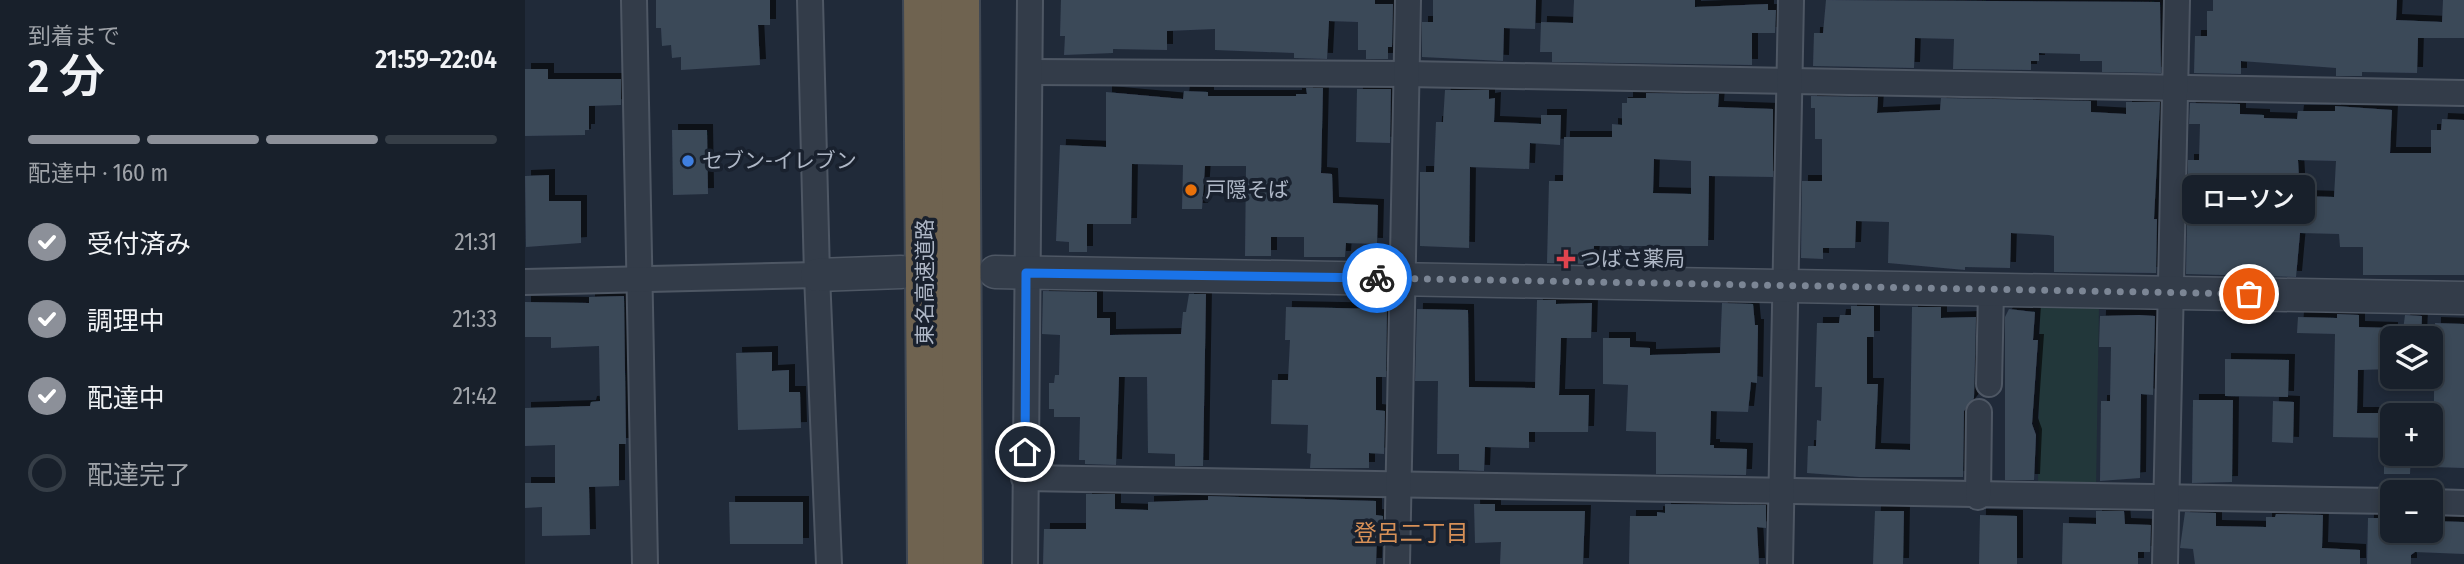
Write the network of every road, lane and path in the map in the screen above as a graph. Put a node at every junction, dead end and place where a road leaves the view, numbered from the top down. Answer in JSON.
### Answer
{"nodes":[{"id":1,"x":635,"y":0,"type":"edge"},
{"id":2,"x":810,"y":0,"type":"edge"},
{"id":3,"x":923,"y":0,"type":"edge"},
{"id":4,"x":960,"y":0,"type":"edge"},
{"id":5,"x":1030,"y":0,"type":"edge"},
{"id":6,"x":1408,"y":0,"type":"edge"},
{"id":7,"x":1791,"y":0,"type":"edge"},
{"id":8,"x":2177,"y":0,"type":"edge"},
{"id":9,"x":1031,"y":72,"type":"junction"},
{"id":10,"x":1407,"y":74,"type":"junction"},
{"id":11,"x":1790,"y":83,"type":"junction"},
{"id":12,"x":2175,"y":87,"type":"junction"},
{"id":13,"x":2464,"y":93,"type":"edge"},
{"id":14,"x":901,"y":272,"type":"dead end"},
{"id":15,"x":995,"y":272,"type":"dead end"},
{"id":16,"x":1026,"y":273,"type":"junction"},
{"id":17,"x":817,"y":275,"type":"junction"},
{"id":18,"x":639,"y":279,"type":"junction"},
{"id":19,"x":1402,"y":279,"type":"junction"},
{"id":20,"x":525,"y":282,"type":"edge"},
{"id":21,"x":1787,"y":285,"type":"junction"},
{"id":22,"x":1991,"y":290,"type":"junction"},
{"id":23,"x":2168,"y":292,"type":"junction"},
{"id":24,"x":2464,"y":298,"type":"edge"},
{"id":25,"x":1989,"y":384,"type":"dead end"},
{"id":26,"x":1979,"y":412,"type":"dead end"},
{"id":27,"x":1024,"y":478,"type":"junction"},
{"id":28,"x":1399,"y":484,"type":"junction"},
{"id":29,"x":1780,"y":492,"type":"junction"},
{"id":30,"x":1978,"y":497,"type":"junction"},
{"id":31,"x":2167,"y":498,"type":"junction"},
{"id":32,"x":2380,"y":502,"type":"edge"},
{"id":33,"x":2443,"y":502,"type":"edge"},
{"id":34,"x":2464,"y":503,"type":"edge"},
{"id":35,"x":645,"y":564,"type":"edge"},
{"id":36,"x":829,"y":564,"type":"edge"},
{"id":37,"x":927,"y":564,"type":"edge"},
{"id":38,"x":963,"y":564,"type":"edge"},
{"id":39,"x":1025,"y":564,"type":"edge"},
{"id":40,"x":1397,"y":564,"type":"edge"},
{"id":41,"x":1780,"y":564,"type":"edge"},
{"id":42,"x":2165,"y":564,"type":"edge"}],
"edges":[{"from":1,"to":18,"type":"street"},
{"from":2,"to":17,"type":"street"},
{"from":3,"to":37,"type":"highway","name":"東名高速道路"},
{"from":4,"to":38,"type":"highway","name":"東名高速道路"},
{"from":5,"to":9,"type":"street"},
{"from":6,"to":10,"type":"street"},
{"from":7,"to":11,"type":"street"},
{"from":8,"to":12,"type":"street"},
{"from":9,"to":10,"type":"street"},
{"from":9,"to":16,"type":"street"},
{"from":10,"to":11,"type":"street"},
{"from":10,"to":19,"type":"street"},
{"from":11,"to":12,"type":"street"},
{"from":11,"to":21,"type":"street"},
{"from":12,"to":13,"type":"street"},
{"from":12,"to":23,"type":"street"},
{"from":14,"to":17,"type":"street"},
{"from":15,"to":16,"type":"street"},
{"from":16,"to":19,"type":"street"},
{"from":16,"to":27,"type":"street"},
{"from":17,"to":18,"type":"street"},
{"from":17,"to":36,"type":"street"},
{"from":18,"to":20,"type":"street"},
{"from":18,"to":35,"type":"street"},
{"from":19,"to":21,"type":"street"},
{"from":19,"to":28,"type":"street"},
{"from":21,"to":22,"type":"street"},
{"from":21,"to":29,"type":"street"},
{"from":22,"to":23,"type":"street"},
{"from":22,"to":25,"type":"street"},
{"from":23,"to":24,"type":"street"},
{"from":23,"to":31,"type":"street"},
{"from":26,"to":30,"type":"street"},
{"from":27,"to":28,"type":"street"},
{"from":27,"to":39,"type":"street"},
{"from":28,"to":29,"type":"street"},
{"from":28,"to":40,"type":"street"},
{"from":29,"to":30,"type":"street"},
{"from":29,"to":41,"type":"street"},
{"from":30,"to":31,"type":"street"},
{"from":31,"to":32,"type":"street"},
{"from":31,"to":42,"type":"street"},
{"from":33,"to":34,"type":"street"}]}
